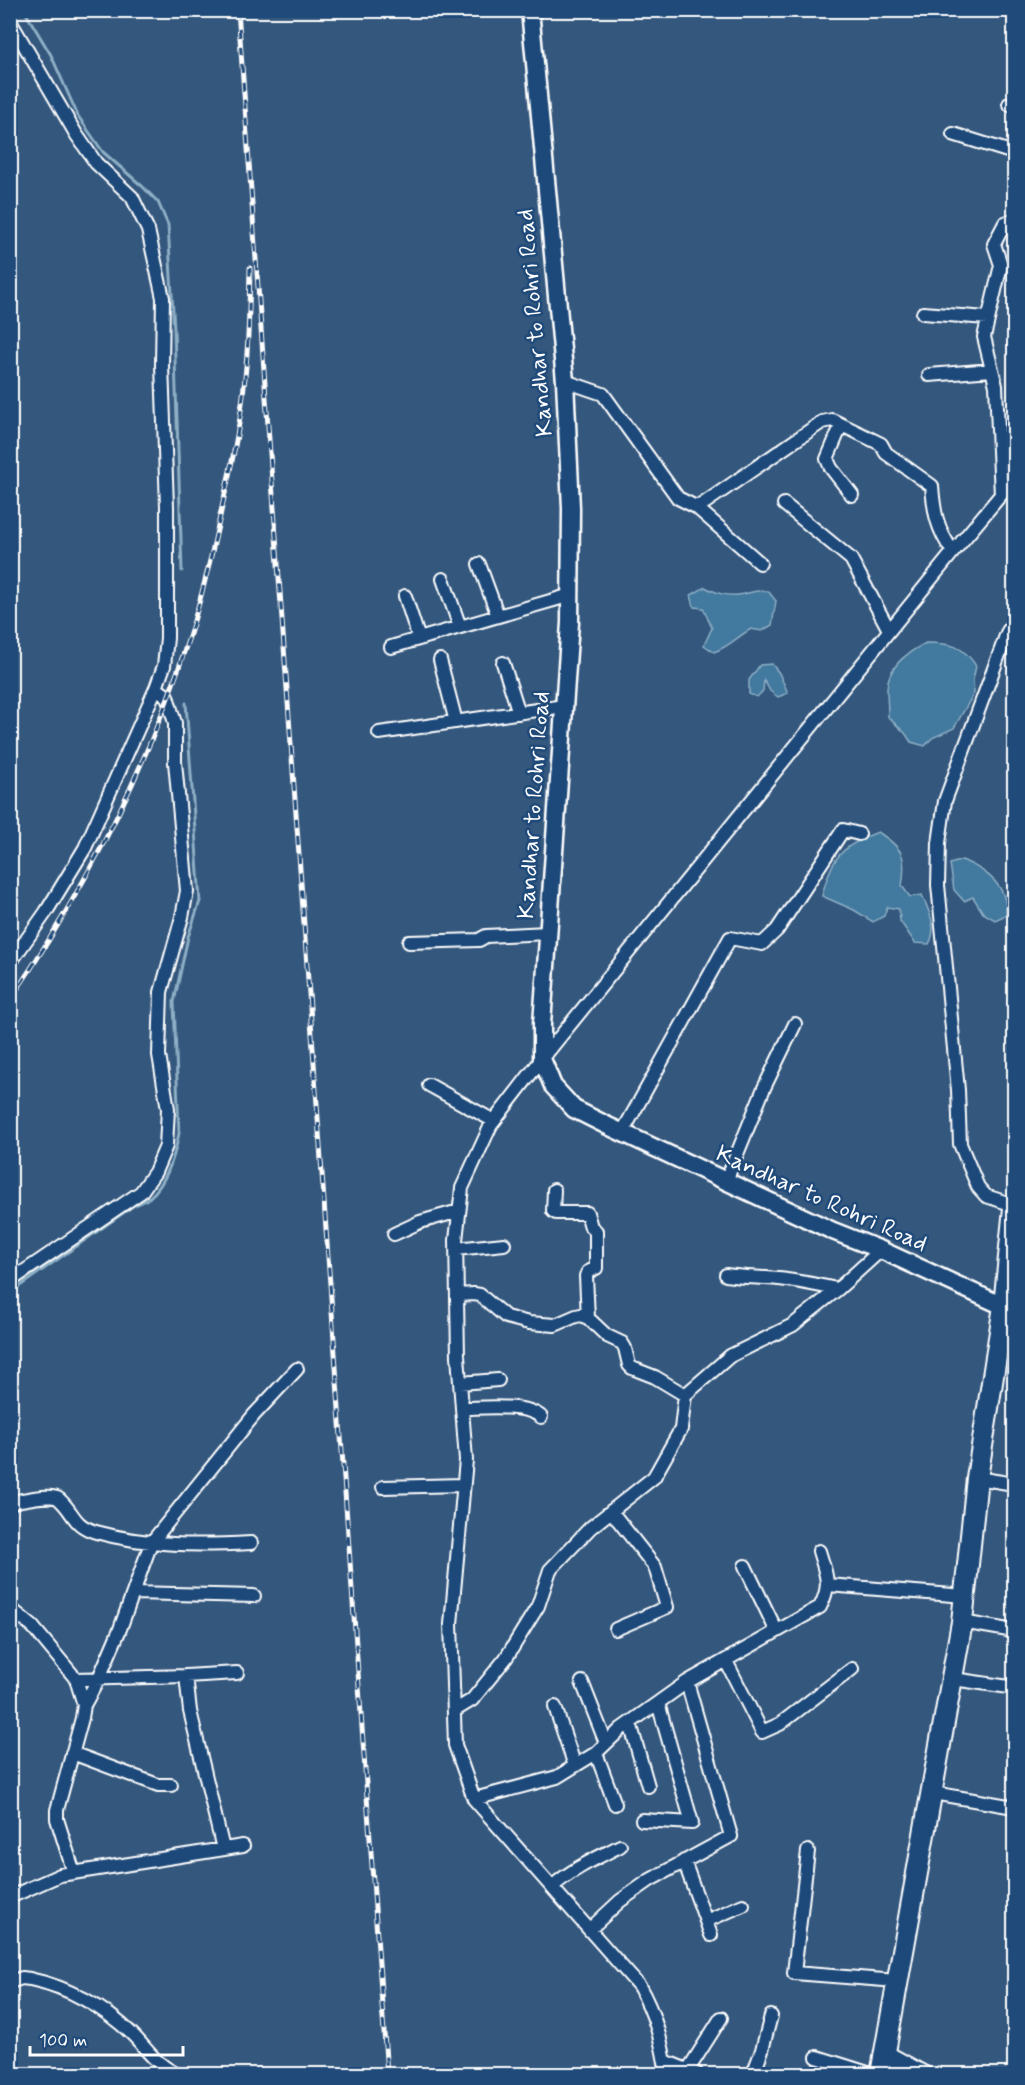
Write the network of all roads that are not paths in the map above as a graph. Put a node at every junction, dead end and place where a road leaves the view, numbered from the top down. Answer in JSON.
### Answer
{"nodes":[{"id":1,"x":530,"y":10,"type":"edge"},
{"id":2,"x":10,"y":21,"type":"edge"},
{"id":3,"x":953,"y":135,"type":"dead end"},
{"id":4,"x":1014,"y":153,"type":"edge"},
{"id":5,"x":1014,"y":220,"type":"edge"},
{"id":6,"x":923,"y":314,"type":"dead end"},
{"id":7,"x":987,"y":318,"type":"junction"},
{"id":8,"x":992,"y":370,"type":"junction"},
{"id":9,"x":929,"y":375,"type":"dead end"},
{"id":10,"x":566,"y":381,"type":"junction"},
{"id":11,"x":841,"y":426,"type":"junction"},
{"id":12,"x":1014,"y":479,"type":"edge"},
{"id":13,"x":852,"y":495,"type":"dead end"},
{"id":14,"x":1001,"y":495,"type":"junction"},
{"id":15,"x":784,"y":504,"type":"dead end"},
{"id":16,"x":696,"y":507,"type":"junction"},
{"id":17,"x":952,"y":552,"type":"junction"},
{"id":18,"x":760,"y":563,"type":"dead end"},
{"id":19,"x":479,"y":564,"type":"dead end"},
{"id":20,"x":442,"y":579,"type":"dead end"},
{"id":21,"x":571,"y":595,"type":"junction"},
{"id":22,"x":405,"y":596,"type":"dead end"},
{"id":23,"x":498,"y":616,"type":"junction"},
{"id":24,"x":1014,"y":621,"type":"edge"},
{"id":25,"x":460,"y":627,"type":"junction"},
{"id":26,"x":889,"y":630,"type":"junction"},
{"id":27,"x":419,"y":639,"type":"junction"},
{"id":28,"x":391,"y":647,"type":"dead end"},
{"id":29,"x":440,"y":660,"type":"dead end"},
{"id":30,"x":503,"y":663,"type":"dead end"},
{"id":31,"x":156,"y":688,"type":"junction"},
{"id":32,"x":564,"y":706,"type":"junction"},
{"id":33,"x":519,"y":713,"type":"junction"},
{"id":34,"x":456,"y":722,"type":"junction"},
{"id":35,"x":379,"y":733,"type":"dead end"},
{"id":36,"x":859,"y":834,"type":"dead end"},
{"id":37,"x":548,"y":933,"type":"junction"},
{"id":38,"x":409,"y":942,"type":"dead end"},
{"id":39,"x":10,"y":963,"type":"edge"},
{"id":40,"x":795,"y":1024,"type":"dead end"},
{"id":41,"x":542,"y":1059,"type":"junction"},
{"id":42,"x":429,"y":1085,"type":"dead end"},
{"id":43,"x":494,"y":1121,"type":"junction"},
{"id":44,"x":622,"y":1133,"type":"junction"},
{"id":45,"x":726,"y":1181,"type":"junction"},
{"id":46,"x":554,"y":1190,"type":"dead end"},
{"id":47,"x":1014,"y":1206,"type":"edge"},
{"id":48,"x":459,"y":1211,"type":"junction"},
{"id":49,"x":394,"y":1234,"type":"dead end"},
{"id":50,"x":504,"y":1244,"type":"dead end"},
{"id":51,"x":456,"y":1249,"type":"junction"},
{"id":52,"x":880,"y":1250,"type":"junction"},
{"id":53,"x":726,"y":1275,"type":"dead end"},
{"id":54,"x":10,"y":1281,"type":"edge"},
{"id":55,"x":838,"y":1289,"type":"junction"},
{"id":56,"x":457,"y":1295,"type":"junction"},
{"id":57,"x":1009,"y":1309,"type":"edge"},
{"id":58,"x":588,"y":1318,"type":"junction"},
{"id":59,"x":297,"y":1369,"type":"dead end"},
{"id":60,"x":498,"y":1380,"type":"dead end"},
{"id":61,"x":460,"y":1383,"type":"junction"},
{"id":62,"x":685,"y":1395,"type":"junction"},
{"id":63,"x":462,"y":1408,"type":"junction"},
{"id":64,"x":540,"y":1417,"type":"dead end"},
{"id":65,"x":977,"y":1478,"type":"junction"},
{"id":66,"x":1014,"y":1484,"type":"edge"},
{"id":67,"x":463,"y":1485,"type":"junction"},
{"id":68,"x":382,"y":1487,"type":"dead end"},
{"id":69,"x":10,"y":1503,"type":"edge"},
{"id":70,"x":611,"y":1511,"type":"junction"},
{"id":71,"x":151,"y":1543,"type":"junction"},
{"id":72,"x":250,"y":1543,"type":"dead end"},
{"id":73,"x":819,"y":1551,"type":"dead end"},
{"id":74,"x":745,"y":1566,"type":"dead end"},
{"id":75,"x":828,"y":1585,"type":"junction"},
{"id":76,"x":133,"y":1593,"type":"junction"},
{"id":77,"x":254,"y":1596,"type":"dead end"},
{"id":78,"x":965,"y":1596,"type":"junction"},
{"id":79,"x":10,"y":1608,"type":"edge"},
{"id":80,"x":962,"y":1622,"type":"junction"},
{"id":81,"x":616,"y":1629,"type":"dead end"},
{"id":82,"x":776,"y":1630,"type":"junction"},
{"id":83,"x":1014,"y":1631,"type":"edge"},
{"id":84,"x":726,"y":1661,"type":"junction"},
{"id":85,"x":852,"y":1669,"type":"dead end"},
{"id":86,"x":237,"y":1673,"type":"dead end"},
{"id":87,"x":186,"y":1676,"type":"junction"},
{"id":88,"x":99,"y":1678,"type":"junction"},
{"id":89,"x":76,"y":1679,"type":"junction"},
{"id":90,"x":953,"y":1679,"type":"junction"},
{"id":91,"x":582,"y":1682,"type":"dead end"},
{"id":92,"x":687,"y":1682,"type":"junction"},
{"id":93,"x":1009,"y":1687,"type":"dead end"},
{"id":94,"x":658,"y":1703,"type":"junction"},
{"id":95,"x":84,"y":1705,"type":"junction"},
{"id":96,"x":555,"y":1707,"type":"dead end"},
{"id":97,"x":454,"y":1711,"type":"junction"},
{"id":98,"x":630,"y":1723,"type":"junction"},
{"id":99,"x":606,"y":1743,"type":"junction"},
{"id":100,"x":72,"y":1753,"type":"junction"},
{"id":101,"x":596,"y":1753,"type":"junction"},
{"id":102,"x":574,"y":1766,"type":"junction"},
{"id":103,"x":171,"y":1785,"type":"dead end"},
{"id":104,"x":648,"y":1786,"type":"dead end"},
{"id":105,"x":933,"y":1793,"type":"junction"},
{"id":106,"x":474,"y":1799,"type":"junction"},
{"id":107,"x":615,"y":1804,"type":"dead end"},
{"id":108,"x":1014,"y":1807,"type":"edge"},
{"id":109,"x":642,"y":1820,"type":"dead end"},
{"id":110,"x":243,"y":1846,"type":"dead end"},
{"id":111,"x":620,"y":1846,"type":"dead end"},
{"id":112,"x":223,"y":1849,"type":"junction"},
{"id":113,"x":808,"y":1851,"type":"dead end"},
{"id":114,"x":684,"y":1861,"type":"junction"},
{"id":115,"x":74,"y":1872,"type":"junction"},
{"id":116,"x":552,"y":1887,"type":"junction"},
{"id":117,"x":10,"y":1897,"type":"edge"},
{"id":118,"x":743,"y":1905,"type":"dead end"},
{"id":119,"x":706,"y":1921,"type":"junction"},
{"id":120,"x":590,"y":1929,"type":"junction"},
{"id":121,"x":711,"y":1935,"type":"dead end"},
{"id":122,"x":897,"y":1981,"type":"junction"},
{"id":123,"x":10,"y":1982,"type":"edge"},
{"id":124,"x":771,"y":2016,"type":"dead end"},
{"id":125,"x":721,"y":2018,"type":"dead end"},
{"id":126,"x":817,"y":2057,"type":"dead end"},
{"id":127,"x":665,"y":2061,"type":"junction"},
{"id":128,"x":880,"y":2065,"type":"edge"},
{"id":129,"x":692,"y":2072,"type":"edge"},
{"id":130,"x":176,"y":2074,"type":"edge"},
{"id":131,"x":666,"y":2074,"type":"edge"},
{"id":132,"x":753,"y":2074,"type":"edge"},
{"id":133,"x":904,"y":2074,"type":"edge"},
{"id":134,"x":927,"y":2074,"type":"edge"}],
"edges":[{"from":1,"to":10,"type":"street","name":"Kandhar to Rohri Road"},
{"from":2,"to":31,"type":"street"},
{"from":3,"to":4,"type":"street"},
{"from":5,"to":7,"type":"street"},
{"from":6,"to":7,"type":"street"},
{"from":7,"to":8,"type":"street"},
{"from":8,"to":9,"type":"street"},
{"from":8,"to":14,"type":"street"},
{"from":10,"to":16,"type":"street"},
{"from":10,"to":21,"type":"street","name":"Kandhar to Rohri Road"},
{"from":11,"to":13,"type":"street"},
{"from":11,"to":16,"type":"street"},
{"from":11,"to":17,"type":"street"},
{"from":12,"to":14,"type":"street"},
{"from":14,"to":17,"type":"street"},
{"from":15,"to":26,"type":"street"},
{"from":16,"to":18,"type":"street"},
{"from":17,"to":26,"type":"street"},
{"from":19,"to":23,"type":"street"},
{"from":20,"to":25,"type":"street"},
{"from":21,"to":23,"type":"street"},
{"from":21,"to":32,"type":"street","name":"Kandhar to Rohri Road"},
{"from":22,"to":27,"type":"street"},
{"from":23,"to":25,"type":"street"},
{"from":24,"to":47,"type":"street"},
{"from":25,"to":27,"type":"street"},
{"from":26,"to":41,"type":"street"},
{"from":27,"to":28,"type":"street"},
{"from":29,"to":34,"type":"street"},
{"from":30,"to":33,"type":"street"},
{"from":31,"to":39,"type":"street"},
{"from":31,"to":54,"type":"street"},
{"from":32,"to":33,"type":"street"},
{"from":32,"to":37,"type":"street","name":"Kandhar to Rohri Road"},
{"from":33,"to":34,"type":"street"},
{"from":34,"to":35,"type":"street"},
{"from":36,"to":44,"type":"street"},
{"from":37,"to":38,"type":"street"},
{"from":37,"to":41,"type":"street","name":"Kandhar to Rohri Road"},
{"from":40,"to":45,"type":"street"},
{"from":41,"to":43,"type":"street"},
{"from":41,"to":44,"type":"street","name":"Kandhar to Rohri Road"},
{"from":42,"to":43,"type":"street"},
{"from":43,"to":48,"type":"street"},
{"from":44,"to":45,"type":"street","name":"Kandhar to Rohri Road"},
{"from":45,"to":52,"type":"street","name":"Kandhar to Rohri Road"},
{"from":46,"to":58,"type":"street"},
{"from":47,"to":57,"type":"main road"},
{"from":48,"to":49,"type":"street"},
{"from":48,"to":51,"type":"street"},
{"from":50,"to":51,"type":"street"},
{"from":51,"to":56,"type":"street"},
{"from":52,"to":55,"type":"street"},
{"from":52,"to":57,"type":"street","name":"Kandhar to Rohri Road"},
{"from":53,"to":55,"type":"street"},
{"from":55,"to":62,"type":"street"},
{"from":56,"to":58,"type":"street"},
{"from":56,"to":61,"type":"street"},
{"from":57,"to":65,"type":"main road"},
{"from":58,"to":62,"type":"street"},
{"from":59,"to":71,"type":"street"},
{"from":60,"to":61,"type":"street"},
{"from":61,"to":63,"type":"street"},
{"from":62,"to":70,"type":"street"},
{"from":63,"to":64,"type":"street"},
{"from":63,"to":67,"type":"street"},
{"from":65,"to":66,"type":"street"},
{"from":65,"to":78,"type":"main road"},
{"from":67,"to":68,"type":"street"},
{"from":67,"to":97,"type":"street"},
{"from":69,"to":71,"type":"street"},
{"from":70,"to":81,"type":"street"},
{"from":70,"to":97,"type":"street"},
{"from":71,"to":72,"type":"street"},
{"from":71,"to":76,"type":"street"},
{"from":73,"to":75,"type":"street"},
{"from":74,"to":82,"type":"street"},
{"from":75,"to":78,"type":"street"},
{"from":75,"to":82,"type":"street"},
{"from":76,"to":77,"type":"street"},
{"from":76,"to":88,"type":"street"},
{"from":78,"to":80,"type":"main road"},
{"from":79,"to":89,"type":"street"},
{"from":80,"to":83,"type":"street"},
{"from":80,"to":90,"type":"main road"},
{"from":82,"to":84,"type":"street"},
{"from":84,"to":85,"type":"street"},
{"from":84,"to":92,"type":"street"},
{"from":86,"to":87,"type":"street"},
{"from":87,"to":88,"type":"street"},
{"from":87,"to":112,"type":"street"},
{"from":88,"to":89,"type":"street"},
{"from":88,"to":95,"type":"street"},
{"from":89,"to":95,"type":"street"},
{"from":90,"to":93,"type":"street"},
{"from":90,"to":105,"type":"main road"},
{"from":91,"to":99,"type":"street"},
{"from":92,"to":94,"type":"street"},
{"from":92,"to":114,"type":"street"},
{"from":94,"to":98,"type":"street"},
{"from":94,"to":109,"type":"street"},
{"from":95,"to":100,"type":"street"},
{"from":96,"to":102,"type":"street"},
{"from":97,"to":106,"type":"street"},
{"from":98,"to":99,"type":"street"},
{"from":98,"to":104,"type":"street"},
{"from":99,"to":101,"type":"street"},
{"from":100,"to":103,"type":"street"},
{"from":100,"to":115,"type":"street"},
{"from":101,"to":102,"type":"street"},
{"from":101,"to":107,"type":"street"},
{"from":102,"to":106,"type":"street"},
{"from":105,"to":108,"type":"street"},
{"from":105,"to":122,"type":"main road"},
{"from":106,"to":116,"type":"street"},
{"from":110,"to":112,"type":"street"},
{"from":111,"to":116,"type":"street"},
{"from":112,"to":115,"type":"street"},
{"from":113,"to":122,"type":"street"},
{"from":114,"to":119,"type":"street"},
{"from":114,"to":120,"type":"street"},
{"from":115,"to":117,"type":"street"},
{"from":116,"to":120,"type":"street"},
{"from":118,"to":119,"type":"street"},
{"from":119,"to":121,"type":"street"},
{"from":120,"to":127,"type":"street"},
{"from":122,"to":128,"type":"main road"},
{"from":123,"to":130,"type":"street"},
{"from":124,"to":132,"type":"street"},
{"from":125,"to":129,"type":"street"},
{"from":126,"to":128,"type":"street"},
{"from":127,"to":129,"type":"street"},
{"from":127,"to":131,"type":"street"},
{"from":128,"to":133,"type":"street"},
{"from":128,"to":134,"type":"street"}]}
